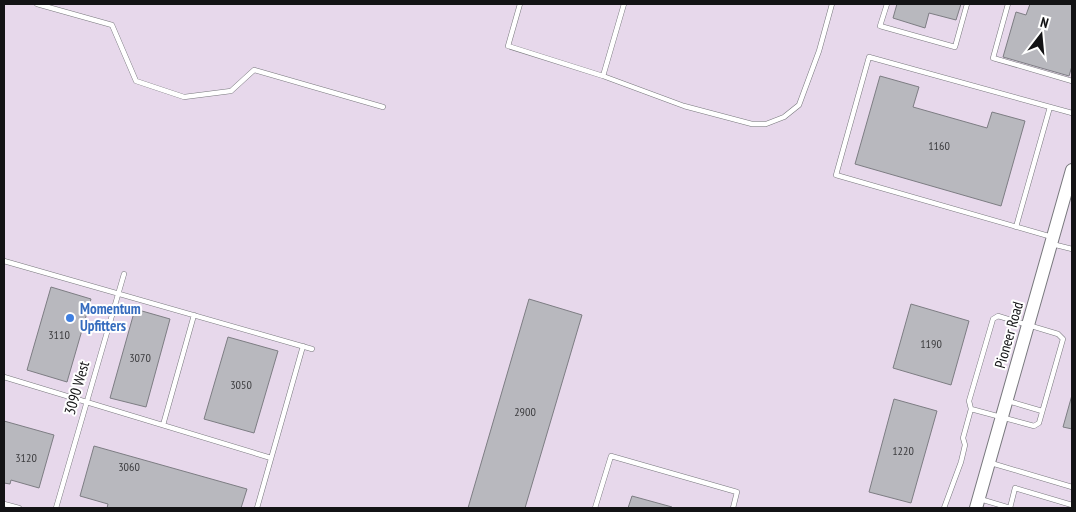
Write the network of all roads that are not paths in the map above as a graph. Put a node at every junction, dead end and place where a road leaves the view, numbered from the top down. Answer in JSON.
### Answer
{"nodes":[{"id":1,"x":37,"y":4,"type":"edge"},
{"id":2,"x":520,"y":4,"type":"edge"},
{"id":3,"x":624,"y":4,"type":"edge"},
{"id":4,"x":832,"y":4,"type":"edge"},
{"id":5,"x":887,"y":4,"type":"edge"},
{"id":6,"x":967,"y":4,"type":"edge"},
{"id":7,"x":1008,"y":4,"type":"edge"},
{"id":8,"x":603,"y":76,"type":"junction"},
{"id":9,"x":1072,"y":81,"type":"edge"},
{"id":10,"x":383,"y":107,"type":"dead end"},
{"id":11,"x":1050,"y":107,"type":"junction"},
{"id":12,"x":1072,"y":113,"type":"edge"},
{"id":13,"x":1072,"y":171,"type":"edge"},
{"id":14,"x":1068,"y":204,"type":"edge"},
{"id":15,"x":1016,"y":227,"type":"junction"},
{"id":16,"x":1052,"y":241,"type":"junction"},
{"id":17,"x":1072,"y":248,"type":"edge"},
{"id":18,"x":4,"y":261,"type":"edge"},
{"id":19,"x":124,"y":274,"type":"dead end"},
{"id":20,"x":117,"y":293,"type":"junction"},
{"id":21,"x":194,"y":316,"type":"junction"},
{"id":22,"x":1028,"y":325,"type":"junction"},
{"id":23,"x":303,"y":346,"type":"junction"},
{"id":24,"x":312,"y":349,"type":"dead end"},
{"id":25,"x":4,"y":377,"type":"edge"},
{"id":26,"x":1007,"y":401,"type":"junction"},
{"id":27,"x":86,"y":402,"type":"junction"},
{"id":28,"x":971,"y":409,"type":"junction"},
{"id":29,"x":1042,"y":411,"type":"junction"},
{"id":30,"x":1002,"y":418,"type":"junction"},
{"id":31,"x":163,"y":425,"type":"junction"},
{"id":32,"x":271,"y":458,"type":"junction"},
{"id":33,"x":989,"y":463,"type":"junction"},
{"id":34,"x":1072,"y":487,"type":"edge"},
{"id":35,"x":978,"y":503,"type":"edge"},
{"id":36,"x":4,"y":504,"type":"edge"},
{"id":37,"x":1072,"y":505,"type":"edge"},
{"id":38,"x":19,"y":508,"type":"edge"},
{"id":39,"x":56,"y":508,"type":"edge"},
{"id":40,"x":257,"y":508,"type":"edge"},
{"id":41,"x":595,"y":508,"type":"edge"},
{"id":42,"x":733,"y":508,"type":"edge"},
{"id":43,"x":944,"y":508,"type":"edge"},
{"id":44,"x":1010,"y":508,"type":"edge"}],
"edges":[{"from":1,"to":10,"type":"lane"},
{"from":2,"to":8,"type":"lane"},
{"from":3,"to":8,"type":"lane"},
{"from":4,"to":8,"type":"lane"},
{"from":5,"to":6,"type":"lane"},
{"from":7,"to":9,"type":"lane"},
{"from":11,"to":12,"type":"lane"},
{"from":11,"to":15,"type":"lane"},
{"from":11,"to":15,"type":"lane"},
{"from":13,"to":14,"type":"street","name":"Pioneer Road"},
{"from":14,"to":16,"type":"street","name":"Pioneer Road"},
{"from":15,"to":16,"type":"lane"},
{"from":16,"to":17,"type":"lane"},
{"from":16,"to":22,"type":"street","name":"Pioneer Road"},
{"from":18,"to":20,"type":"lane"},
{"from":19,"to":20,"type":"lane","name":"3090 West"},
{"from":20,"to":21,"type":"lane"},
{"from":20,"to":27,"type":"lane","name":"3090 West"},
{"from":21,"to":23,"type":"lane"},
{"from":21,"to":31,"type":"lane"},
{"from":22,"to":26,"type":"street","name":"Pioneer Road"},
{"from":22,"to":28,"type":"lane"},
{"from":22,"to":29,"type":"lane"},
{"from":23,"to":24,"type":"lane"},
{"from":23,"to":32,"type":"lane"},
{"from":25,"to":27,"type":"lane"},
{"from":26,"to":29,"type":"lane"},
{"from":26,"to":30,"type":"street","name":"Pioneer Road"},
{"from":27,"to":31,"type":"lane"},
{"from":27,"to":39,"type":"lane","name":"3090 West"},
{"from":28,"to":30,"type":"lane"},
{"from":28,"to":43,"type":"lane"},
{"from":29,"to":30,"type":"lane"},
{"from":30,"to":33,"type":"street","name":"Pioneer Road"},
{"from":31,"to":32,"type":"lane"},
{"from":32,"to":40,"type":"lane"},
{"from":33,"to":34,"type":"lane"},
{"from":33,"to":35,"type":"street","name":"Pioneer Road"},
{"from":35,"to":44,"type":"lane"},
{"from":36,"to":38,"type":"lane"},
{"from":37,"to":44,"type":"lane"},
{"from":41,"to":42,"type":"lane"}]}
